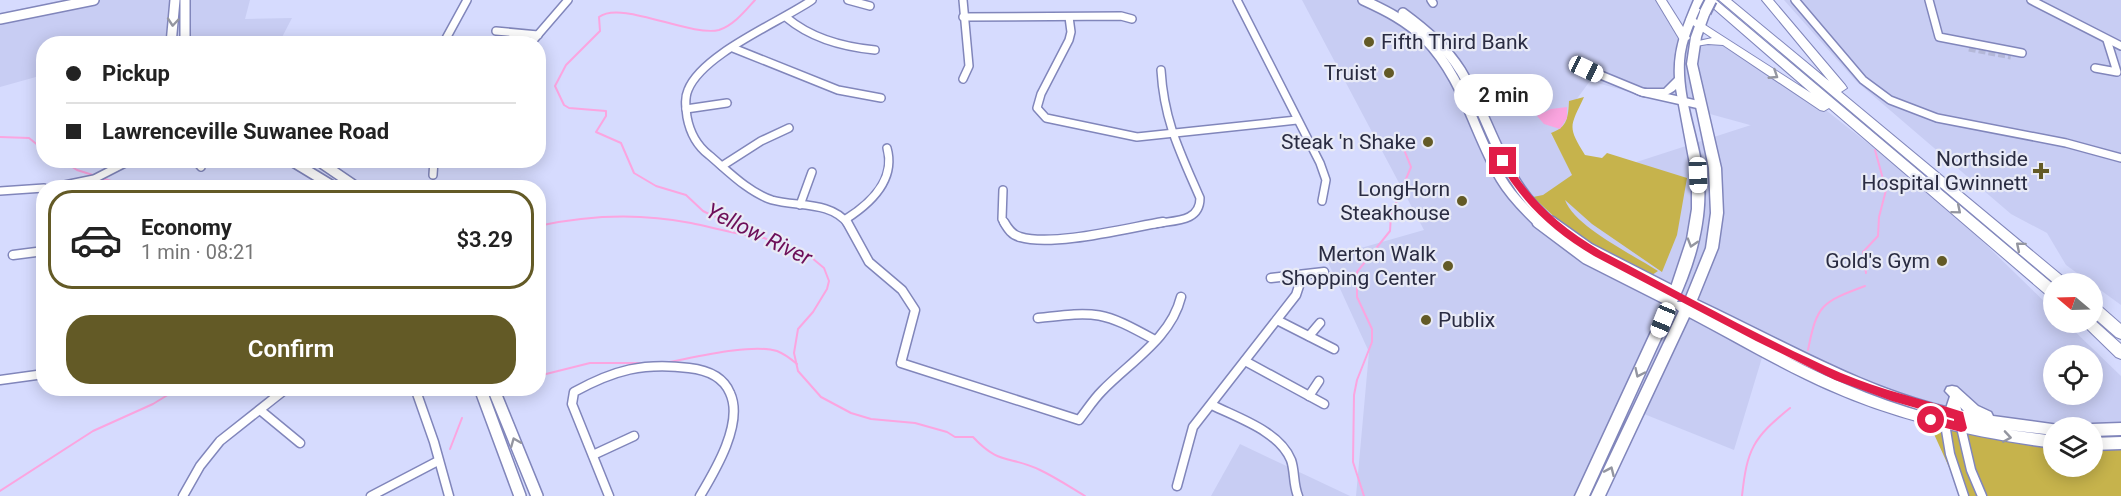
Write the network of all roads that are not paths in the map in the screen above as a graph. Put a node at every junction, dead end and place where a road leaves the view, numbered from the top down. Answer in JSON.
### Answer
{"nodes":[{"id":1,"x":70,"y":0,"type":"edge"},
{"id":2,"x":94,"y":0,"type":"edge"},
{"id":3,"x":175,"y":0,"type":"edge"},
{"id":4,"x":185,"y":0,"type":"edge"},
{"id":5,"x":467,"y":0,"type":"edge"},
{"id":6,"x":557,"y":0,"type":"edge"},
{"id":7,"x":812,"y":0,"type":"edge"},
{"id":8,"x":848,"y":0,"type":"edge"},
{"id":9,"x":963,"y":0,"type":"edge"},
{"id":10,"x":1236,"y":0,"type":"edge"},
{"id":11,"x":1363,"y":0,"type":"edge"},
{"id":12,"x":1377,"y":0,"type":"edge"},
{"id":13,"x":1661,"y":0,"type":"edge"},
{"id":14,"x":1710,"y":0,"type":"edge"},
{"id":15,"x":1724,"y":0,"type":"edge"},
{"id":16,"x":1767,"y":0,"type":"edge"},
{"id":17,"x":1795,"y":0,"type":"edge"},
{"id":18,"x":1929,"y":0,"type":"edge"},
{"id":19,"x":2031,"y":0,"type":"edge"},
{"id":20,"x":566,"y":1,"type":"edge"},
{"id":21,"x":47,"y":5,"type":"edge"},
{"id":22,"x":870,"y":6,"type":"dead end"},
{"id":23,"x":0,"y":13,"type":"edge"},
{"id":24,"x":963,"y":17,"type":"junction"},
{"id":25,"x":1069,"y":17,"type":"junction"},
{"id":26,"x":1697,"y":17,"type":"edge"},
{"id":27,"x":787,"y":18,"type":"junction"},
{"id":28,"x":1673,"y":18,"type":"junction"},
{"id":29,"x":0,"y":19,"type":"edge"},
{"id":30,"x":1132,"y":19,"type":"dead end"},
{"id":31,"x":496,"y":31,"type":"dead end"},
{"id":32,"x":538,"y":35,"type":"joint"},
{"id":33,"x":172,"y":36,"type":"edge"},
{"id":34,"x":185,"y":36,"type":"edge"},
{"id":35,"x":448,"y":36,"type":"edge"},
{"id":36,"x":1684,"y":38,"type":"junction"},
{"id":37,"x":1947,"y":39,"type":"junction"},
{"id":38,"x":2107,"y":40,"type":"junction"},
{"id":39,"x":1725,"y":43,"type":"junction"},
{"id":40,"x":1694,"y":45,"type":"junction"},
{"id":41,"x":2121,"y":46,"type":"edge"},
{"id":42,"x":733,"y":48,"type":"junction"},
{"id":43,"x":1969,"y":48,"type":"tunnel mouth"},
{"id":44,"x":875,"y":50,"type":"dead end"},
{"id":45,"x":2012,"y":56,"type":"dead end"},
{"id":46,"x":2095,"y":68,"type":"dead end"},
{"id":47,"x":1586,"y":69,"type":"dead end"},
{"id":48,"x":1161,"y":70,"type":"dead end"},
{"id":49,"x":963,"y":79,"type":"dead end"},
{"id":50,"x":1680,"y":79,"type":"junction"},
{"id":51,"x":1640,"y":92,"type":"junction"},
{"id":52,"x":881,"y":98,"type":"dead end"},
{"id":53,"x":727,"y":102,"type":"dead end"},
{"id":54,"x":1684,"y":102,"type":"junction"},
{"id":55,"x":1700,"y":105,"type":"junction"},
{"id":56,"x":686,"y":110,"type":"junction"},
{"id":57,"x":1866,"y":117,"type":"junction"},
{"id":58,"x":1297,"y":120,"type":"junction"},
{"id":59,"x":789,"y":128,"type":"dead end"},
{"id":60,"x":1172,"y":133,"type":"junction"},
{"id":61,"x":887,"y":147,"type":"dead end"},
{"id":62,"x":2121,"y":158,"type":"edge"},
{"id":63,"x":1896,"y":159,"type":"junction"},
{"id":64,"x":722,"y":166,"type":"junction"},
{"id":65,"x":116,"y":168,"type":"edge"},
{"id":66,"x":303,"y":168,"type":"edge"},
{"id":67,"x":328,"y":168,"type":"edge"},
{"id":68,"x":433,"y":168,"type":"edge"},
{"id":69,"x":812,"y":172,"type":"dead end"},
{"id":70,"x":433,"y":175,"type":"dead end"},
{"id":71,"x":89,"y":180,"type":"edge"},
{"id":72,"x":323,"y":180,"type":"edge"},
{"id":73,"x":346,"y":180,"type":"edge"},
{"id":74,"x":36,"y":189,"type":"edge"},
{"id":75,"x":1003,"y":190,"type":"dead end"},
{"id":76,"x":0,"y":191,"type":"edge"},
{"id":77,"x":1322,"y":201,"type":"dead end"},
{"id":78,"x":800,"y":205,"type":"junction"},
{"id":79,"x":846,"y":219,"type":"junction"},
{"id":80,"x":36,"y":252,"type":"edge"},
{"id":81,"x":13,"y":255,"type":"dead end"},
{"id":82,"x":1324,"y":272,"type":"dead end"},
{"id":83,"x":2052,"y":273,"type":"edge"},
{"id":84,"x":1296,"y":276,"type":"junction"},
{"id":85,"x":1271,"y":278,"type":"dead end"},
{"id":86,"x":2043,"y":284,"type":"edge"},
{"id":87,"x":1181,"y":297,"type":"dead end"},
{"id":88,"x":1673,"y":297,"type":"junction"},
{"id":89,"x":1688,"y":306,"type":"junction"},
{"id":90,"x":2103,"y":317,"type":"edge"},
{"id":91,"x":1038,"y":318,"type":"dead end"},
{"id":92,"x":1277,"y":320,"type":"junction"},
{"id":93,"x":1320,"y":322,"type":"dead end"},
{"id":94,"x":2099,"y":333,"type":"edge"},
{"id":95,"x":2121,"y":333,"type":"edge"},
{"id":96,"x":1309,"y":336,"type":"junction"},
{"id":97,"x":1155,"y":339,"type":"junction"},
{"id":98,"x":1334,"y":349,"type":"dead end"},
{"id":99,"x":2121,"y":352,"type":"edge"},
{"id":100,"x":1245,"y":361,"type":"junction"},
{"id":101,"x":36,"y":375,"type":"edge"},
{"id":102,"x":0,"y":380,"type":"edge"},
{"id":103,"x":1319,"y":381,"type":"dead end"},
{"id":104,"x":1952,"y":391,"type":"dead end"},
{"id":105,"x":277,"y":396,"type":"edge"},
{"id":106,"x":418,"y":396,"type":"edge"},
{"id":107,"x":483,"y":396,"type":"edge"},
{"id":108,"x":496,"y":396,"type":"edge"},
{"id":109,"x":1309,"y":396,"type":"junction"},
{"id":110,"x":1324,"y":404,"type":"dead end"},
{"id":111,"x":1212,"y":405,"type":"junction"},
{"id":112,"x":260,"y":410,"type":"junction"},
{"id":113,"x":1953,"y":420,"type":"junction"},
{"id":114,"x":2012,"y":426,"type":"junction"},
{"id":115,"x":2043,"y":428,"type":"edge"},
{"id":116,"x":2121,"y":429,"type":"edge"},
{"id":117,"x":2103,"y":430,"type":"edge"},
{"id":118,"x":634,"y":436,"type":"dead end"},
{"id":119,"x":2043,"y":441,"type":"edge"},
{"id":120,"x":300,"y":443,"type":"dead end"},
{"id":121,"x":2121,"y":443,"type":"edge"},
{"id":122,"x":2103,"y":444,"type":"edge"},
{"id":123,"x":593,"y":454,"type":"junction"},
{"id":124,"x":438,"y":461,"type":"junction"},
{"id":125,"x":1177,"y":486,"type":"dead end"},
{"id":126,"x":183,"y":496,"type":"edge"},
{"id":127,"x":371,"y":496,"type":"edge"},
{"id":128,"x":449,"y":496,"type":"edge"},
{"id":129,"x":520,"y":496,"type":"edge"},
{"id":130,"x":537,"y":496,"type":"edge"},
{"id":131,"x":609,"y":496,"type":"edge"},
{"id":132,"x":700,"y":496,"type":"edge"},
{"id":133,"x":1298,"y":496,"type":"edge"},
{"id":134,"x":1582,"y":496,"type":"edge"},
{"id":135,"x":1598,"y":496,"type":"edge"},
{"id":136,"x":1964,"y":496,"type":"edge"},
{"id":137,"x":1982,"y":496,"type":"edge"}],
"edges":[{"from":1,"to":21,"type":"main road"},
{"from":2,"to":21,"type":"main road"},
{"from":3,"to":33,"type":"main road","one_way":true},
{"from":4,"to":34,"type":"main road"},
{"from":5,"to":35,"type":"street"},
{"from":6,"to":20,"type":"street"},
{"from":7,"to":27,"type":"street"},
{"from":8,"to":22,"type":"street"},
{"from":9,"to":24,"type":"street"},
{"from":10,"to":58,"type":"street"},
{"from":11,"to":88,"type":"main road"},
{"from":12,"to":88,"type":"main road"},
{"from":13,"to":28,"type":"highway"},
{"from":14,"to":26,"type":"main road","bridge":true},
{"from":14,"to":63,"type":"highway"},
{"from":15,"to":57,"type":"highway"},
{"from":16,"to":57,"type":"highway"},
{"from":17,"to":62,"type":"street"},
{"from":18,"to":37,"type":"street"},
{"from":19,"to":38,"type":"street"},
{"from":20,"to":32,"type":"street"},
{"from":21,"to":23,"type":"main road"},
{"from":21,"to":29,"type":"main road"},
{"from":24,"to":25,"type":"street"},
{"from":24,"to":49,"type":"street"},
{"from":25,"to":30,"type":"street"},
{"from":25,"to":60,"type":"street"},
{"from":26,"to":28,"type":"highway"},
{"from":26,"to":36,"type":"main road"},
{"from":26,"to":39,"type":"highway"},
{"from":26,"to":40,"type":"main road"},
{"from":27,"to":42,"type":"street"},
{"from":27,"to":44,"type":"street"},
{"from":28,"to":36,"type":"highway"},
{"from":31,"to":32,"type":"street"},
{"from":36,"to":50,"type":"main road"},
{"from":37,"to":43,"type":"street"},
{"from":37,"to":45,"type":"street"},
{"from":38,"to":41,"type":"street"},
{"from":38,"to":46,"type":"street"},
{"from":39,"to":40,"type":"highway"},
{"from":39,"to":63,"type":"highway","one_way":true},
{"from":40,"to":55,"type":"main road"},
{"from":42,"to":52,"type":"street"},
{"from":42,"to":56,"type":"street"},
{"from":47,"to":51,"type":"street"},
{"from":48,"to":60,"type":"street"},
{"from":50,"to":51,"type":"main road"},
{"from":50,"to":54,"type":"main road"},
{"from":51,"to":54,"type":"street"},
{"from":53,"to":56,"type":"street"},
{"from":54,"to":55,"type":"street"},
{"from":54,"to":88,"type":"main road","one_way":true},
{"from":55,"to":89,"type":"main road"},
{"from":56,"to":64,"type":"street"},
{"from":83,"to":57,"type":"highway","one_way":true},
{"from":58,"to":60,"type":"street"},
{"from":58,"to":77,"type":"street"},
{"from":59,"to":64,"type":"street"},
{"from":60,"to":75,"type":"street"},
{"from":61,"to":79,"type":"street"},
{"from":63,"to":86,"type":"highway","one_way":true},
{"from":64,"to":78,"type":"street"},
{"from":65,"to":71,"type":"street"},
{"from":66,"to":72,"type":"main road"},
{"from":67,"to":73,"type":"main road"},
{"from":68,"to":70,"type":"street"},
{"from":69,"to":78,"type":"street"},
{"from":74,"to":76,"type":"street"},
{"from":78,"to":79,"type":"street"},
{"from":79,"to":97,"type":"street"},
{"from":80,"to":81,"type":"street"},
{"from":82,"to":84,"type":"street"},
{"from":84,"to":85,"type":"street"},
{"from":84,"to":92,"type":"street"},
{"from":87,"to":97,"type":"street"},
{"from":88,"to":89,"type":"main road"},
{"from":88,"to":134,"type":"main road","one_way":true},
{"from":89,"to":113,"type":"main road"},
{"from":135,"to":89,"type":"main road","one_way":true},
{"from":90,"to":95,"type":"highway"},
{"from":91,"to":97,"type":"street"},
{"from":92,"to":96,"type":"street"},
{"from":92,"to":100,"type":"street"},
{"from":93,"to":96,"type":"street"},
{"from":94,"to":99,"type":"highway"},
{"from":96,"to":98,"type":"street"},
{"from":100,"to":109,"type":"street"},
{"from":100,"to":111,"type":"street"},
{"from":101,"to":102,"type":"street"},
{"from":103,"to":109,"type":"street"},
{"from":104,"to":114,"type":"main road"},
{"from":105,"to":112,"type":"street"},
{"from":106,"to":124,"type":"street"},
{"from":107,"to":129,"type":"main road"},
{"from":130,"to":108,"type":"main road","one_way":true},
{"from":109,"to":110,"type":"street"},
{"from":111,"to":125,"type":"street"},
{"from":111,"to":133,"type":"street"},
{"from":112,"to":120,"type":"street"},
{"from":112,"to":126,"type":"street"},
{"from":113,"to":114,"type":"main road"},
{"from":113,"to":119,"type":"main road","one_way":true},
{"from":113,"to":136,"type":"street"},
{"from":113,"to":137,"type":"street"},
{"from":114,"to":115,"type":"main road"},
{"from":116,"to":117,"type":"main road"},
{"from":118,"to":123,"type":"street"},
{"from":121,"to":122,"type":"main road"},
{"from":123,"to":131,"type":"street"},
{"from":123,"to":132,"type":"street"},
{"from":124,"to":127,"type":"street"},
{"from":124,"to":128,"type":"street"}]}
